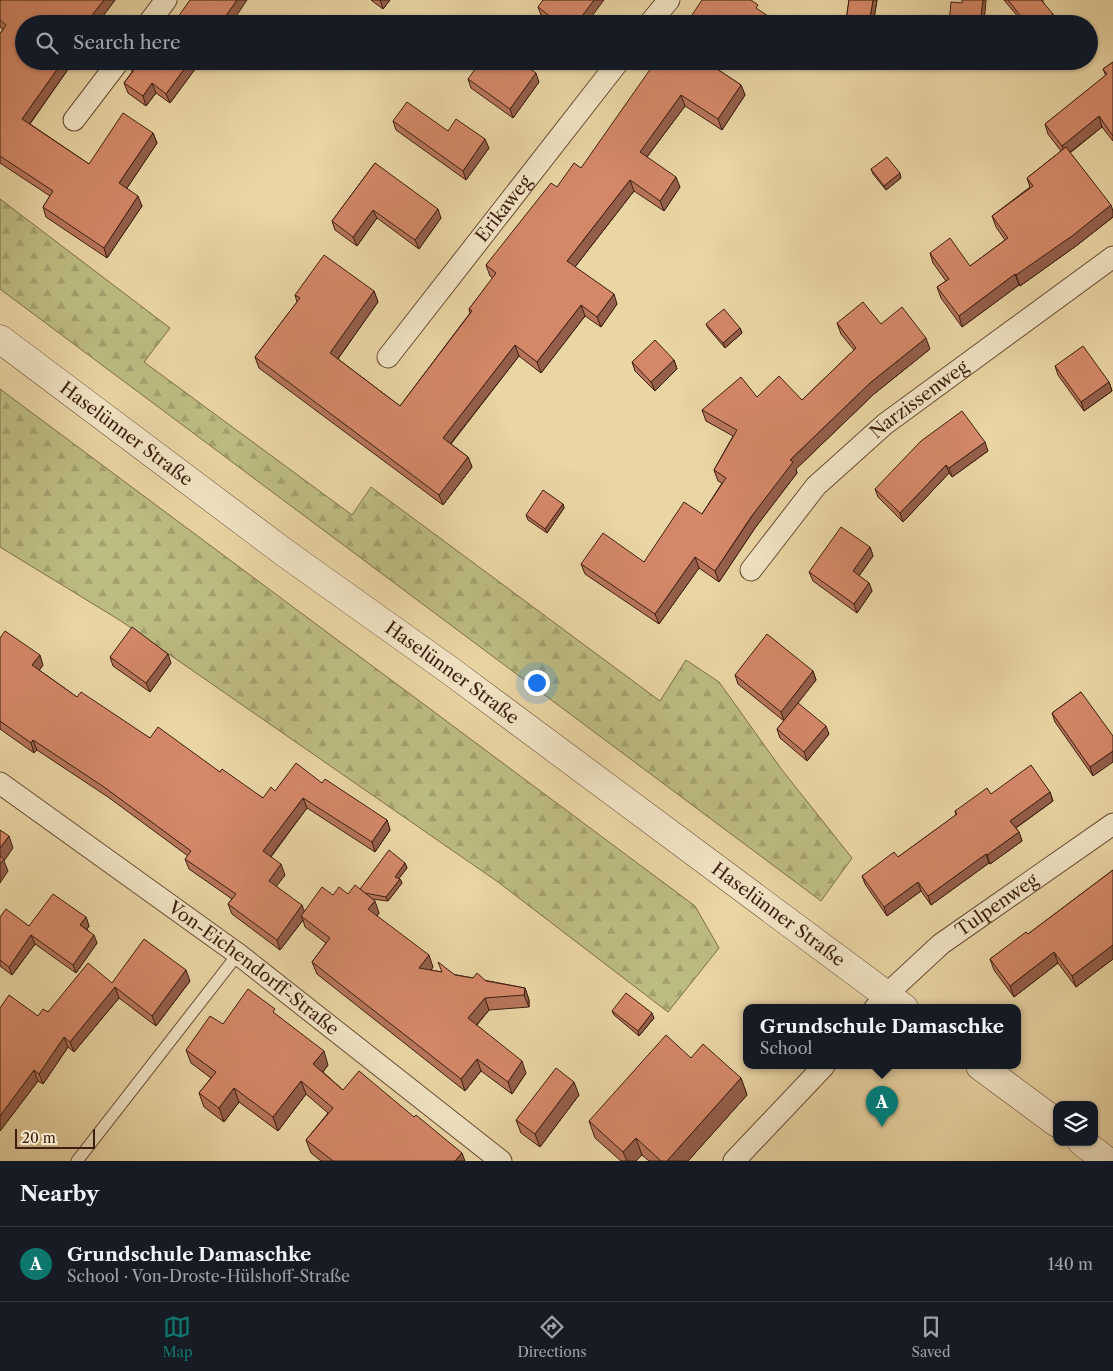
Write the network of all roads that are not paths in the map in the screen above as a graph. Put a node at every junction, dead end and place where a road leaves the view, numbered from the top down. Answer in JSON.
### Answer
{"nodes":[{"id":1,"x":166,"y":0,"type":"edge"},
{"id":2,"x":669,"y":0,"type":"edge"},
{"id":3,"x":155,"y":15,"type":"edge"},
{"id":4,"x":656,"y":15,"type":"edge"},
{"id":5,"x":112,"y":70,"type":"edge"},
{"id":6,"x":612,"y":70,"type":"edge"},
{"id":7,"x":74,"y":120,"type":"dead end"},
{"id":8,"x":1113,"y":257,"type":"edge"},
{"id":9,"x":0,"y":339,"type":"edge"},
{"id":10,"x":388,"y":357,"type":"dead end"},
{"id":11,"x":751,"y":570,"type":"dead end"},
{"id":12,"x":0,"y":783,"type":"edge"},
{"id":13,"x":1113,"y":824,"type":"edge"},
{"id":14,"x":238,"y":954,"type":"junction"},
{"id":15,"x":888,"y":1004,"type":"edge"},
{"id":16,"x":821,"y":1069,"type":"edge"},
{"id":17,"x":984,"y":1069,"type":"edge"},
{"id":18,"x":1053,"y":1120,"type":"edge"},
{"id":19,"x":1087,"y":1146,"type":"edge"},
{"id":20,"x":77,"y":1161,"type":"edge"},
{"id":21,"x":501,"y":1161,"type":"edge"},
{"id":22,"x":734,"y":1161,"type":"edge"},
{"id":23,"x":1108,"y":1161,"type":"edge"}],
"edges":[{"from":1,"to":3,"type":"street"},
{"from":2,"to":4,"type":"street"},
{"from":5,"to":7,"type":"street"},
{"from":6,"to":10,"type":"street","name":"Erikaweg"},
{"from":8,"to":11,"type":"street","name":"Narzissenweg"},
{"from":9,"to":15,"type":"street","name":"Haselünner Straße"},
{"from":12,"to":14,"type":"street","name":"Von-Eichendorff-Straße"},
{"from":13,"to":15,"type":"street","name":"Tulpenweg"},
{"from":14,"to":20,"type":"lane"},
{"from":14,"to":21,"type":"street","name":"Von-Eichendorff-Straße"},
{"from":16,"to":22,"type":"street"},
{"from":17,"to":18,"type":"street"},
{"from":19,"to":23,"type":"street"}]}
